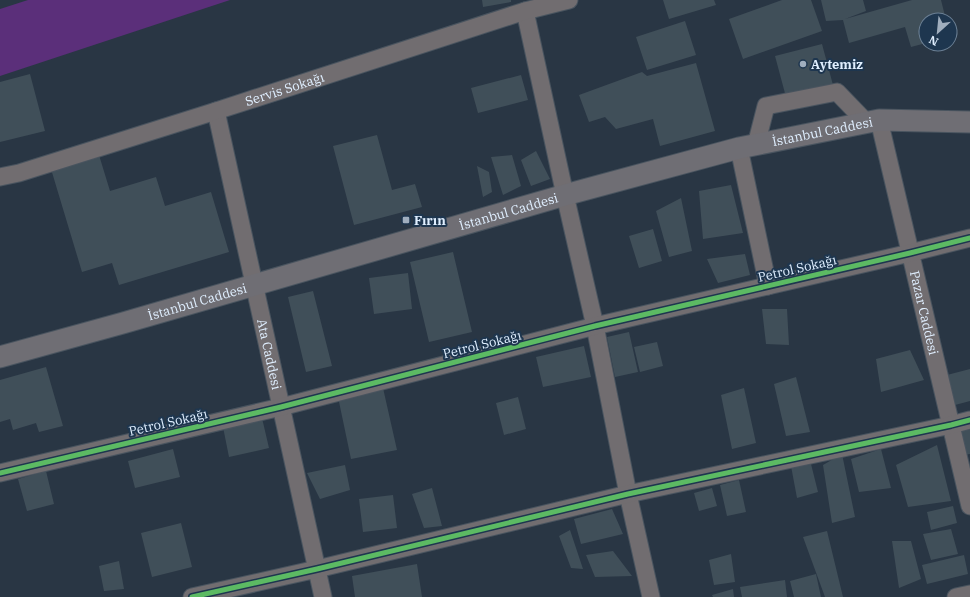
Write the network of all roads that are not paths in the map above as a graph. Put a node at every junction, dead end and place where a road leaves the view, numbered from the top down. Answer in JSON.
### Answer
{"nodes":[{"id":1,"x":569,"y":0,"type":"edge"},
{"id":2,"x":525,"y":11,"type":"junction"},
{"id":3,"x":216,"y":111,"type":"junction"},
{"id":4,"x":872,"y":121,"type":"junction"},
{"id":5,"x":965,"y":123,"type":"edge"},
{"id":6,"x":748,"y":147,"type":"junction"},
{"id":7,"x":0,"y":177,"type":"edge"},
{"id":8,"x":565,"y":195,"type":"junction"},
{"id":9,"x":970,"y":238,"type":"edge"},
{"id":10,"x":910,"y":253,"type":"junction"},
{"id":11,"x":254,"y":285,"type":"junction"},
{"id":12,"x":768,"y":286,"type":"junction"},
{"id":13,"x":595,"y":326,"type":"junction"},
{"id":14,"x":0,"y":357,"type":"edge"},
{"id":15,"x":281,"y":407,"type":"junction"},
{"id":16,"x":970,"y":420,"type":"edge"},
{"id":17,"x":951,"y":425,"type":"junction"},
{"id":18,"x":0,"y":473,"type":"edge"},
{"id":19,"x":628,"y":494,"type":"junction"},
{"id":20,"x":970,"y":506,"type":"edge"},
{"id":21,"x":317,"y":568,"type":"junction"},
{"id":22,"x":970,"y":594,"type":"edge"},
{"id":23,"x":192,"y":597,"type":"edge"},
{"id":24,"x":323,"y":597,"type":"edge"},
{"id":25,"x":651,"y":597,"type":"edge"},
{"id":26,"x":956,"y":597,"type":"edge"}],
"edges":[{"from":1,"to":2,"type":"street","name":"Servis Sokağı"},
{"from":2,"to":3,"type":"street","name":"Servis Sokağı"},
{"from":2,"to":8,"type":"street"},
{"from":3,"to":7,"type":"street","name":"Servis Sokağı"},
{"from":3,"to":11,"type":"street","name":"Ata Caddesi"},
{"from":4,"to":5,"type":"main road","name":"İstanbul Caddesi"},
{"from":4,"to":6,"type":"main road","name":"İstanbul Caddesi"},
{"from":4,"to":6,"type":"street"},
{"from":4,"to":10,"type":"street","name":"Pazar Caddesi"},
{"from":6,"to":8,"type":"main road","name":"İstanbul Caddesi"},
{"from":6,"to":12,"type":"street"},
{"from":8,"to":11,"type":"main road","name":"İstanbul Caddesi"},
{"from":8,"to":13,"type":"street"},
{"from":9,"to":10,"type":"street","name":"Petrol Sokağı"},
{"from":10,"to":12,"type":"street","name":"Petrol Sokağı"},
{"from":10,"to":17,"type":"street","name":"Pazar Caddesi"},
{"from":11,"to":14,"type":"main road","name":"İstanbul Caddesi"},
{"from":11,"to":15,"type":"street","name":"Ata Caddesi"},
{"from":12,"to":13,"type":"street","name":"Petrol Sokağı"},
{"from":13,"to":15,"type":"street","name":"Petrol Sokağı"},
{"from":13,"to":19,"type":"street"},
{"from":15,"to":18,"type":"street","name":"Petrol Sokağı"},
{"from":15,"to":21,"type":"street","name":"Ata Caddesi"},
{"from":16,"to":17,"type":"street"},
{"from":17,"to":19,"type":"street"},
{"from":17,"to":20,"type":"street","name":"Pazar Caddesi"},
{"from":19,"to":21,"type":"street"},
{"from":19,"to":25,"type":"street"},
{"from":21,"to":23,"type":"street"},
{"from":21,"to":24,"type":"street","name":"Ata Caddesi"},
{"from":22,"to":26,"type":"street"}]}
